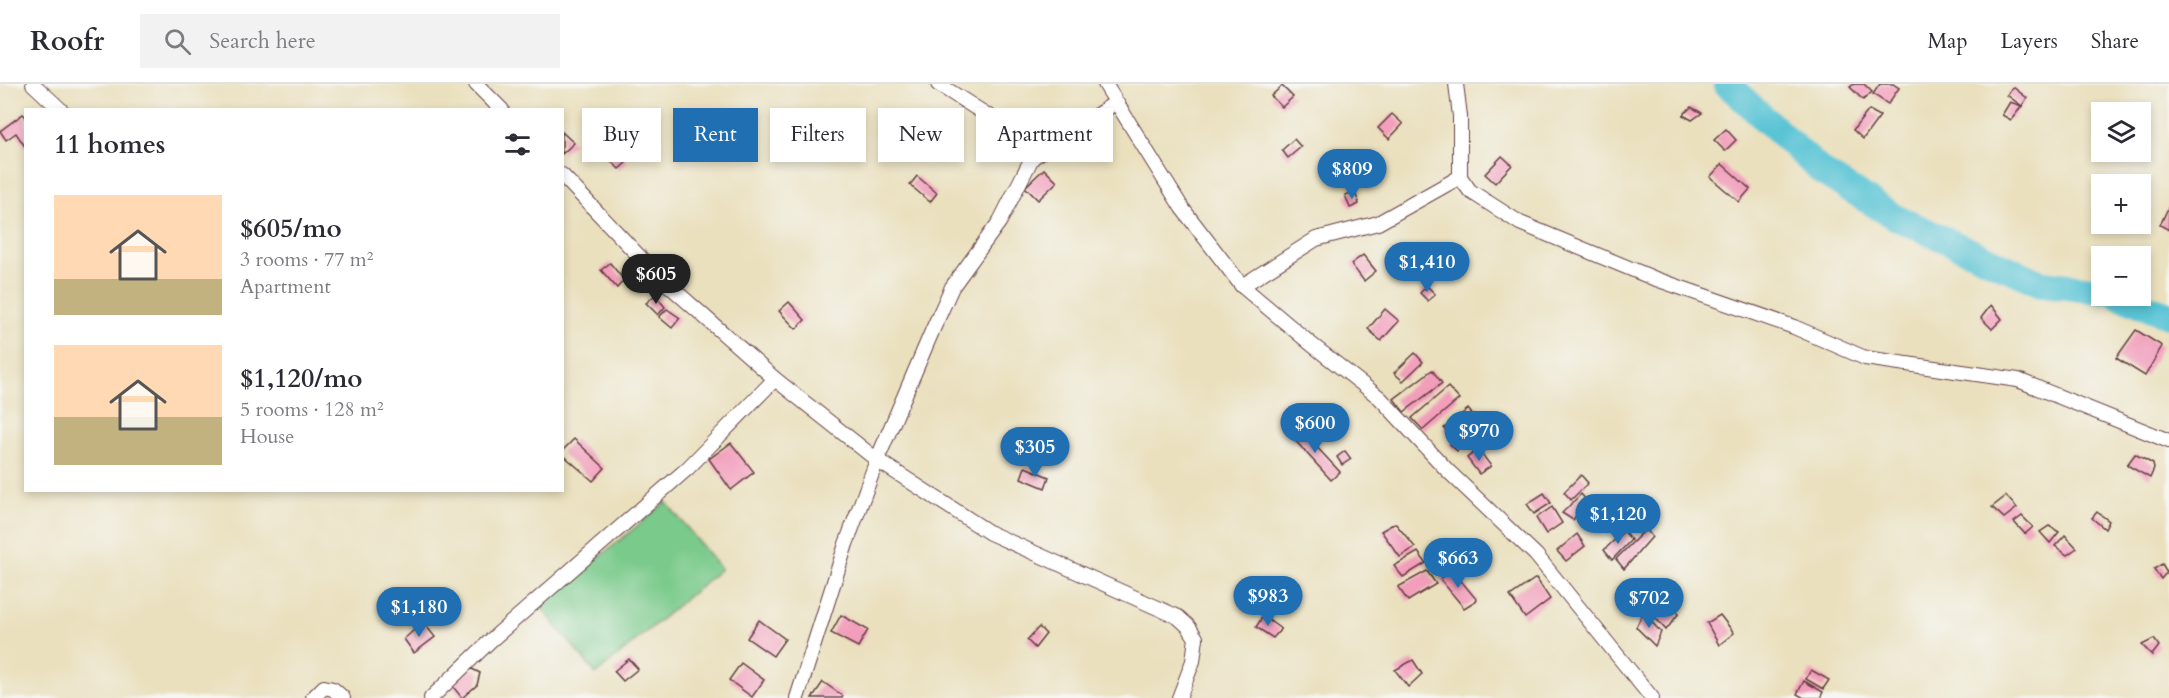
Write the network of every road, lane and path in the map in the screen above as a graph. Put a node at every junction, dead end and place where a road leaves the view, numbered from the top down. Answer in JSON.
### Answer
{"nodes":[{"id":1,"x":33,"y":84,"type":"edge"},
{"id":2,"x":476,"y":84,"type":"edge"},
{"id":3,"x":938,"y":84,"type":"edge"},
{"id":4,"x":1104,"y":84,"type":"edge"},
{"id":5,"x":1456,"y":84,"type":"edge"},
{"id":6,"x":1115,"y":103,"type":"junction"},
{"id":7,"x":59,"y":108,"type":"edge"},
{"id":8,"x":500,"y":108,"type":"edge"},
{"id":9,"x":976,"y":108,"type":"edge"},
{"id":10,"x":1107,"y":108,"type":"edge"},
{"id":11,"x":1030,"y":162,"type":"edge"},
{"id":12,"x":564,"y":177,"type":"edge"},
{"id":13,"x":1460,"y":177,"type":"junction"},
{"id":14,"x":1242,"y":286,"type":"junction"},
{"id":15,"x":775,"y":379,"type":"junction"},
{"id":16,"x":2169,"y":441,"type":"edge"},
{"id":17,"x":877,"y":460,"type":"junction"},
{"id":18,"x":313,"y":698,"type":"edge"},
{"id":19,"x":343,"y":698,"type":"edge"},
{"id":20,"x":431,"y":698,"type":"edge"},
{"id":21,"x":797,"y":698,"type":"edge"},
{"id":22,"x":1179,"y":698,"type":"edge"},
{"id":23,"x":1652,"y":698,"type":"edge"}],
"edges":[{"from":1,"to":7,"type":"street"},
{"from":2,"to":8,"type":"street"},
{"from":3,"to":9,"type":"street"},
{"from":4,"to":6,"type":"street"},
{"from":5,"to":13,"type":"street"},
{"from":6,"to":10,"type":"street"},
{"from":6,"to":14,"type":"street"},
{"from":11,"to":17,"type":"street"},
{"from":12,"to":15,"type":"street"},
{"from":13,"to":14,"type":"street"},
{"from":13,"to":16,"type":"street"},
{"from":14,"to":23,"type":"street"},
{"from":15,"to":17,"type":"street"},
{"from":15,"to":20,"type":"street"},
{"from":17,"to":21,"type":"street"},
{"from":17,"to":22,"type":"street"},
{"from":18,"to":19,"type":"street"}]}
